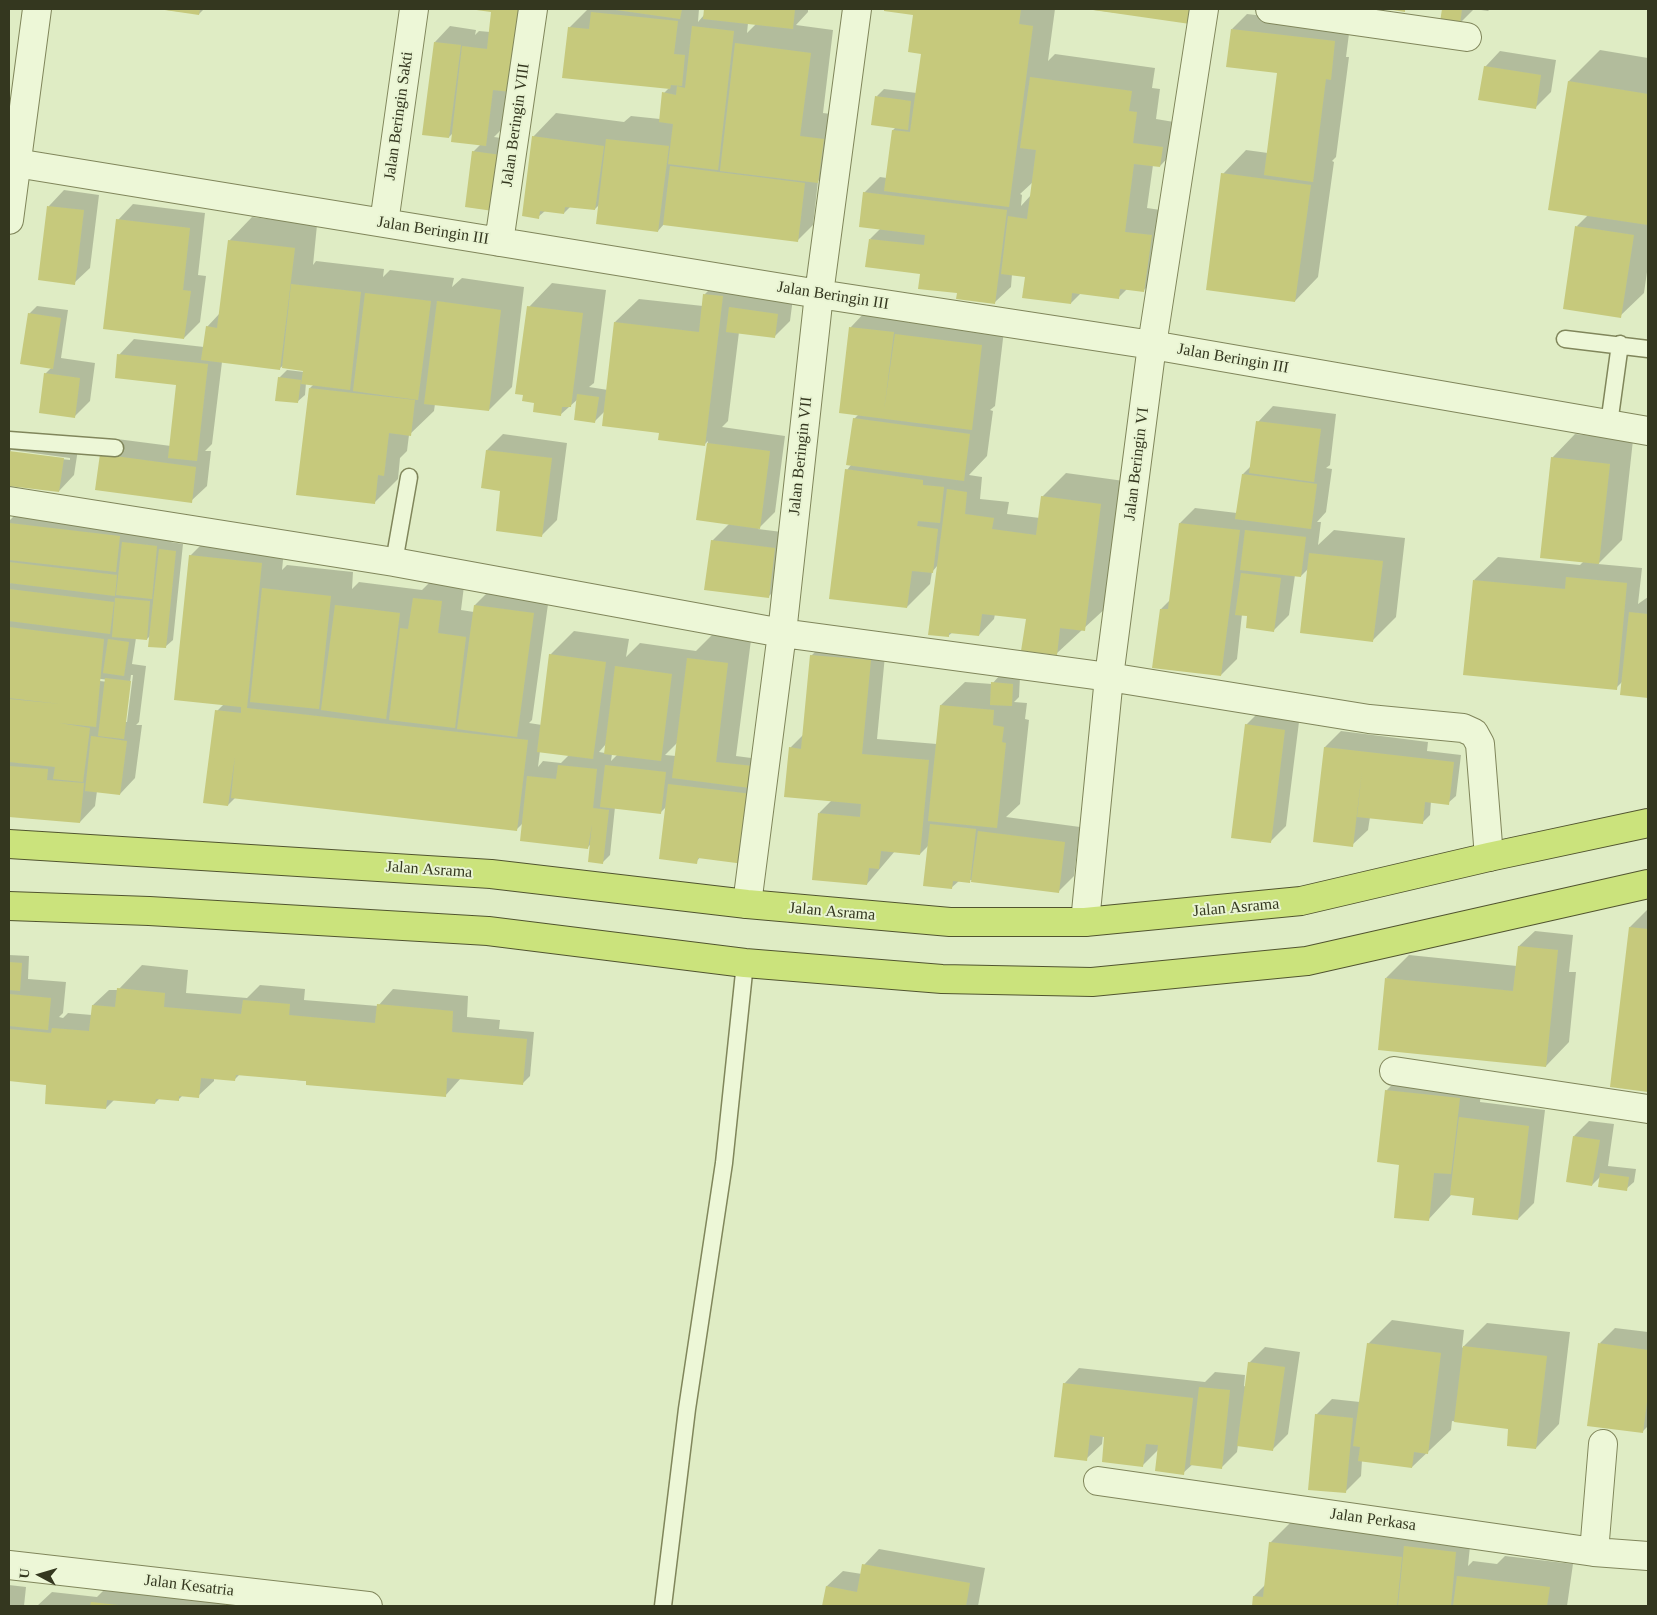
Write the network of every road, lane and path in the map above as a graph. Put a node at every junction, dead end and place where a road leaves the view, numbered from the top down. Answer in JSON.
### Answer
{"nodes":[{"id":1,"x":37,"y":9,"type":"edge"},
{"id":2,"x":414,"y":9,"type":"edge"},
{"id":3,"x":533,"y":9,"type":"edge"},
{"id":4,"x":857,"y":9,"type":"edge"},
{"id":5,"x":1204,"y":9,"type":"edge"},
{"id":6,"x":1270,"y":9,"type":"edge"},
{"id":7,"x":1467,"y":37,"type":"dead end"},
{"id":8,"x":16,"y":163,"type":"junction"},
{"id":9,"x":9,"y":220,"type":"edge"},
{"id":10,"x":384,"y":223,"type":"junction"},
{"id":11,"x":499,"y":242,"type":"junction"},
{"id":12,"x":818,"y":294,"type":"junction"},
{"id":13,"x":1565,"y":339,"type":"dead end"},
{"id":14,"x":1620,"y":344,"type":"junction"},
{"id":15,"x":1152,"y":345,"type":"junction"},
{"id":16,"x":1648,"y":349,"type":"edge"},
{"id":17,"x":1609,"y":424,"type":"junction"},
{"id":18,"x":1648,"y":431,"type":"edge"},
{"id":19,"x":9,"y":440,"type":"edge"},
{"id":20,"x":115,"y":448,"type":"dead end"},
{"id":21,"x":408,"y":477,"type":"dead end"},
{"id":22,"x":9,"y":501,"type":"edge"},
{"id":23,"x":394,"y":562,"type":"junction"},
{"id":24,"x":782,"y":632,"type":"junction"},
{"id":25,"x":1109,"y":677,"type":"junction"},
{"id":26,"x":1648,"y":824,"type":"edge"},
{"id":27,"x":9,"y":844,"type":"edge"},
{"id":28,"x":1490,"y":857,"type":"junction"},
{"id":29,"x":1648,"y":884,"type":"edge"},
{"id":30,"x":747,"y":904,"type":"junction"},
{"id":31,"x":9,"y":906,"type":"edge"},
{"id":32,"x":1085,"y":922,"type":"junction"},
{"id":33,"x":745,"y":963,"type":"junction"},
{"id":34,"x":1394,"y":1071,"type":"dead end"},
{"id":35,"x":1648,"y":1109,"type":"edge"},
{"id":36,"x":1603,"y":1444,"type":"dead end"},
{"id":37,"x":1098,"y":1480,"type":"dead end"},
{"id":38,"x":1594,"y":1552,"type":"junction"},
{"id":39,"x":1648,"y":1556,"type":"edge"},
{"id":40,"x":9,"y":1565,"type":"edge"},
{"id":41,"x":368,"y":1606,"type":"edge"},
{"id":42,"x":663,"y":1606,"type":"edge"}],
"edges":[{"from":1,"to":8,"type":"street"},
{"from":2,"to":10,"type":"street","name":"Jalan Beringin Sakti"},
{"from":3,"to":11,"type":"street","name":"Jalan Beringin VIII"},
{"from":4,"to":12,"type":"street","name":"Jalan Beringin VII"},
{"from":5,"to":15,"type":"street","name":"Jalan Beringin VI"},
{"from":6,"to":7,"type":"street"},
{"from":8,"to":9,"type":"street"},
{"from":8,"to":10,"type":"street","name":"Jalan Beringin III"},
{"from":10,"to":11,"type":"street","name":"Jalan Beringin III"},
{"from":11,"to":12,"type":"street","name":"Jalan Beringin III"},
{"from":12,"to":15,"type":"street","name":"Jalan Beringin III"},
{"from":12,"to":24,"type":"street","name":"Jalan Beringin VII"},
{"from":13,"to":14,"type":"lane"},
{"from":14,"to":16,"type":"lane"},
{"from":14,"to":17,"type":"lane"},
{"from":15,"to":17,"type":"street","name":"Jalan Beringin III"},
{"from":15,"to":25,"type":"street","name":"Jalan Beringin VI"},
{"from":17,"to":18,"type":"street","name":"Jalan Beringin III"},
{"from":19,"to":20,"type":"lane"},
{"from":21,"to":23,"type":"lane"},
{"from":22,"to":23,"type":"street"},
{"from":23,"to":24,"type":"street"},
{"from":24,"to":25,"type":"street"},
{"from":24,"to":30,"type":"street","name":"Jalan Beringin VII"},
{"from":25,"to":28,"type":"street"},
{"from":25,"to":32,"type":"street","name":"Jalan Beringin VI"},
{"from":26,"to":28,"type":"highway","name":"Jalan Asrama"},
{"from":27,"to":30,"type":"highway","name":"Jalan Asrama"},
{"from":28,"to":32,"type":"highway","name":"Jalan Asrama"},
{"from":29,"to":33,"type":"highway"},
{"from":30,"to":32,"type":"highway","name":"Jalan Asrama"},
{"from":31,"to":33,"type":"highway"},
{"from":33,"to":42,"type":"lane"},
{"from":34,"to":35,"type":"street"},
{"from":36,"to":38,"type":"street"},
{"from":37,"to":38,"type":"street","name":"Jalan Perkasa"},
{"from":38,"to":39,"type":"street","name":"Jalan Perkasa"},
{"from":40,"to":41,"type":"street","name":"Jalan Kesatria"}]}
